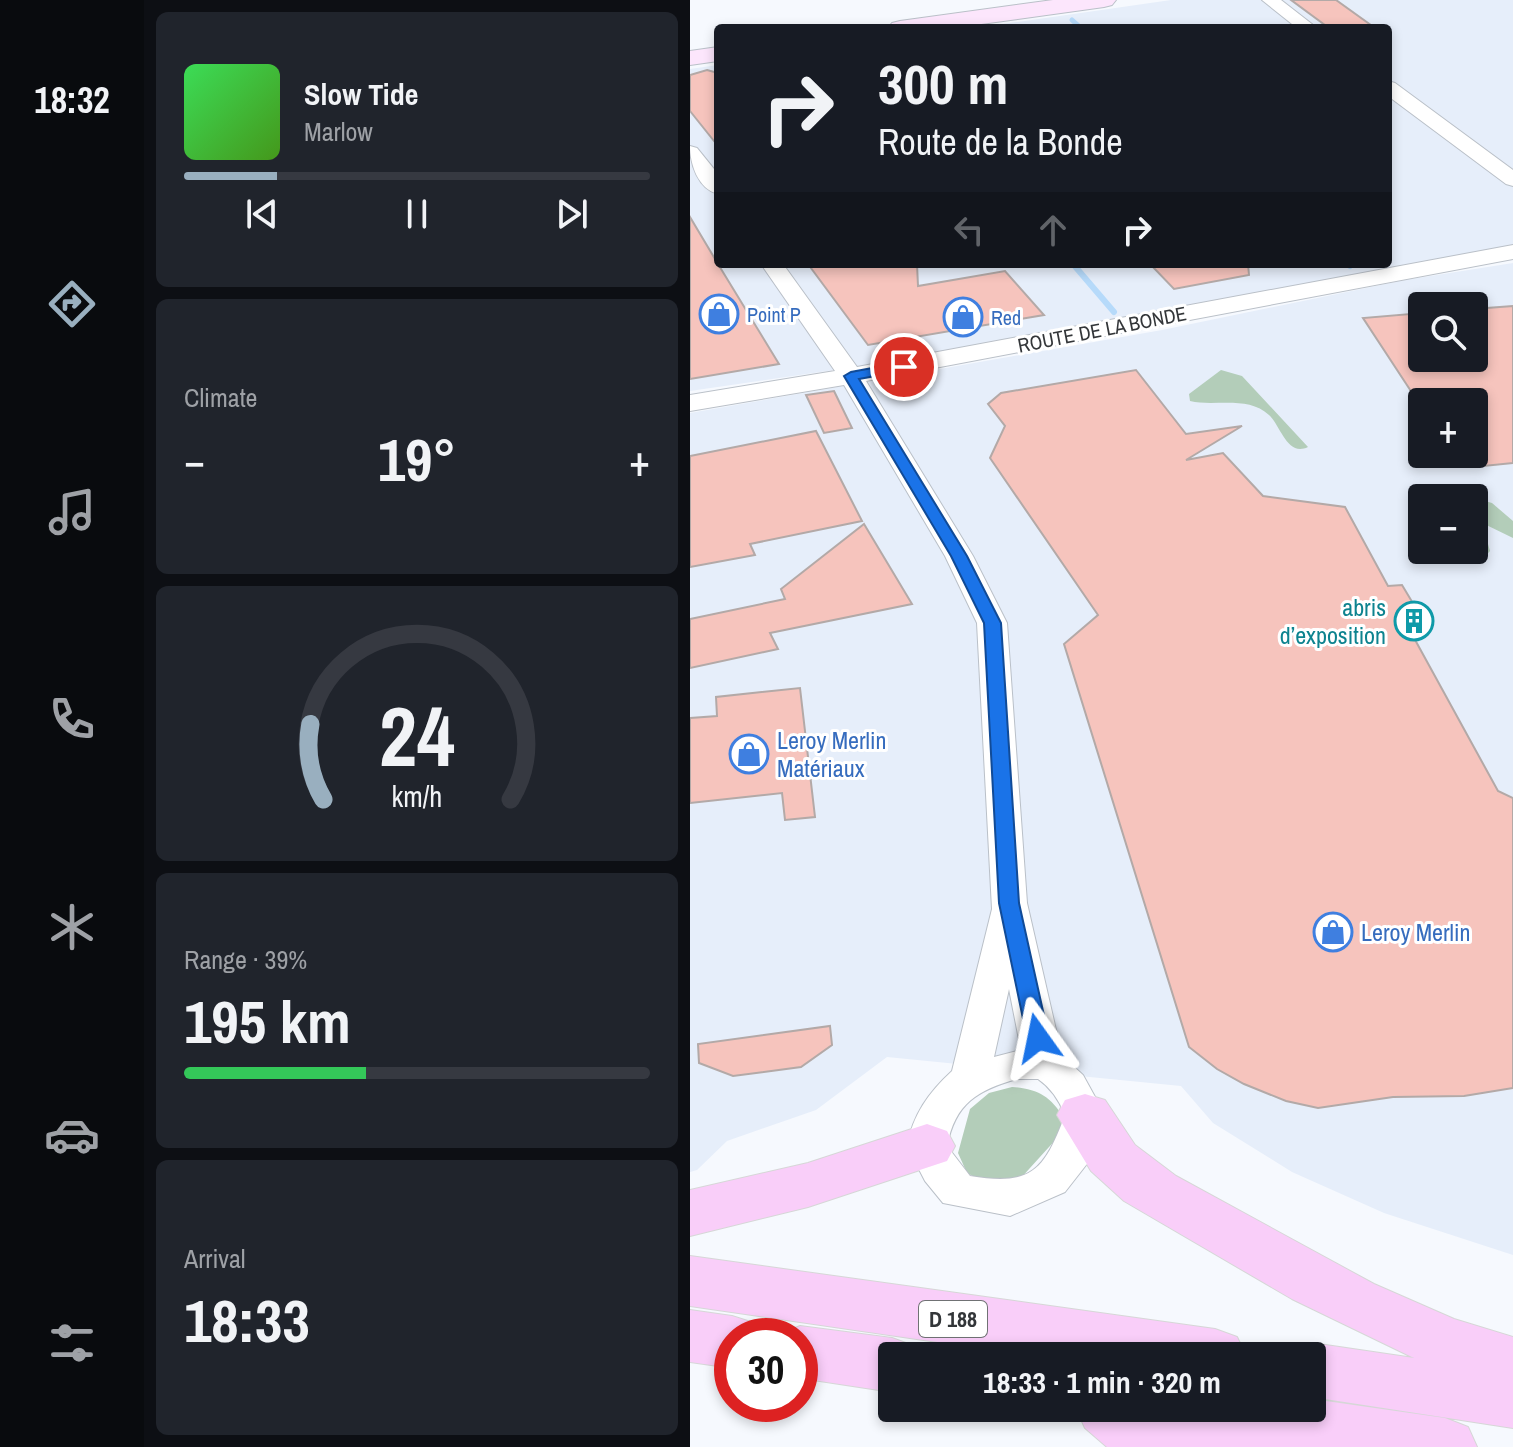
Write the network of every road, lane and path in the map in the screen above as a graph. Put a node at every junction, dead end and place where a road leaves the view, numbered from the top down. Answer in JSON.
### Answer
{"nodes":[{"id":1,"x":1104,"y":0,"type":"edge"},
{"id":2,"x":1270,"y":0,"type":"edge"},
{"id":3,"x":929,"y":24,"type":"edge"},
{"id":4,"x":1303,"y":24,"type":"edge"},
{"id":5,"x":714,"y":55,"type":"edge"},
{"id":6,"x":690,"y":58,"type":"edge"},
{"id":7,"x":1392,"y":90,"type":"edge"},
{"id":8,"x":690,"y":152,"type":"edge"},
{"id":9,"x":1513,"y":180,"type":"edge"},
{"id":10,"x":714,"y":183,"type":"edge"},
{"id":11,"x":1513,"y":252,"type":"edge"},
{"id":12,"x":775,"y":268,"type":"edge"},
{"id":13,"x":851,"y":376,"type":"junction"},
{"id":14,"x":690,"y":403,"type":"edge"},
{"id":15,"x":1009,"y":903,"type":"junction"},
{"id":16,"x":1044,"y":1065,"type":"junction"},
{"id":17,"x":970,"y":1078,"type":"junction"},
{"id":18,"x":1085,"y":1115,"type":"junction"},
{"id":19,"x":927,"y":1146,"type":"junction"},
{"id":20,"x":690,"y":1213,"type":"edge"},
{"id":21,"x":690,"y":1281,"type":"edge"},
{"id":22,"x":690,"y":1336,"type":"edge"},
{"id":23,"x":714,"y":1339,"type":"edge"},
{"id":24,"x":1117,"y":1342,"type":"edge"},
{"id":25,"x":818,"y":1355,"type":"edge"},
{"id":26,"x":878,"y":1363,"type":"edge"},
{"id":27,"x":1513,"y":1364,"type":"edge"},
{"id":28,"x":1326,"y":1372,"type":"edge"},
{"id":29,"x":1513,"y":1400,"type":"edge"},
{"id":30,"x":1124,"y":1422,"type":"edge"},
{"id":31,"x":1279,"y":1422,"type":"edge"},
{"id":32,"x":1214,"y":1447,"type":"edge"},
{"id":33,"x":1445,"y":1447,"type":"edge"}],
"edges":[{"from":1,"to":3,"type":"street"},
{"from":2,"to":4,"type":"street"},
{"from":5,"to":6,"type":"street"},
{"from":7,"to":9,"type":"street"},
{"from":8,"to":10,"type":"street"},
{"from":11,"to":13,"type":"street","name":"ROUTE DE LA BONDE"},
{"from":12,"to":13,"type":"street"},
{"from":13,"to":14,"type":"street","name":"ROUTE DE LA BONDE"},
{"from":13,"to":15,"type":"street"},
{"from":15,"to":16,"type":"street"},
{"from":15,"to":17,"type":"street"},
{"from":16,"to":17,"type":"street"},
{"from":16,"to":18,"type":"street"},
{"from":17,"to":19,"type":"street"},
{"from":18,"to":19,"type":"street"},
{"from":18,"to":27,"type":"main road"},
{"from":19,"to":20,"type":"main road"},
{"from":21,"to":24,"type":"main road","number":"D 188"},
{"from":22,"to":23,"type":"main road"},
{"from":25,"to":26,"type":"main road"},
{"from":28,"to":29,"type":"main road"},
{"from":30,"to":32,"type":"main road"},
{"from":31,"to":33,"type":"main road"}]}
